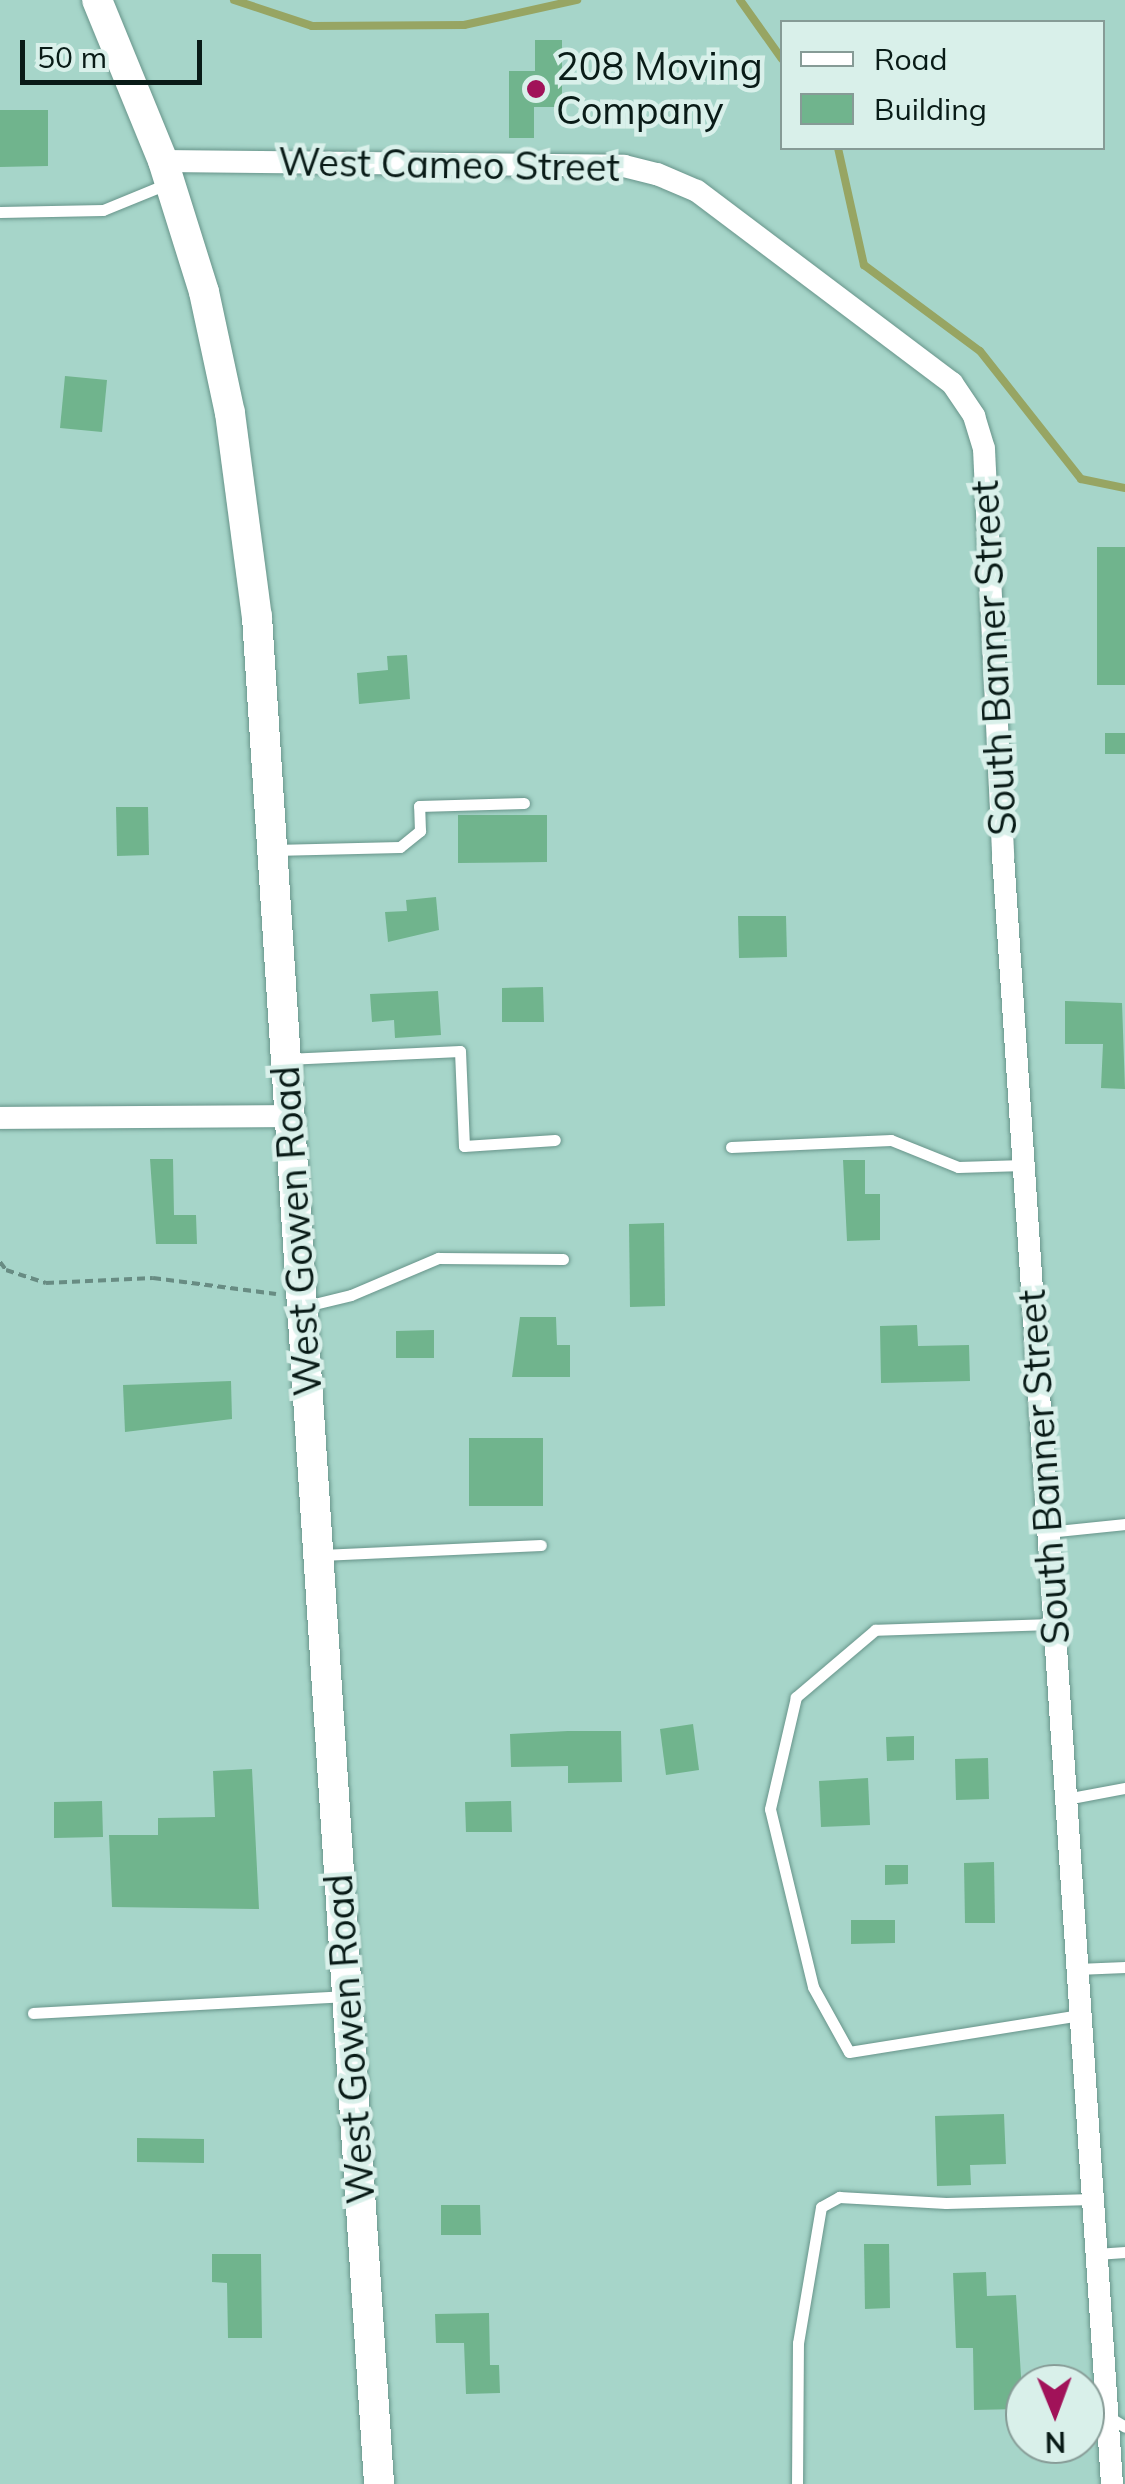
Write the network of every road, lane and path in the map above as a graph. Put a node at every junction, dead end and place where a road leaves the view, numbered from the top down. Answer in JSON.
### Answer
{"nodes":[{"id":1,"x":97,"y":0,"type":"edge"},
{"id":2,"x":166,"y":172,"type":"junction"},
{"id":3,"x":0,"y":212,"type":"edge"},
{"id":4,"x":984,"y":449,"type":"joint"},
{"id":5,"x":524,"y":803,"type":"dead end"},
{"id":6,"x":273,"y":850,"type":"junction"},
{"id":7,"x":286,"y":1058,"type":"junction"},
{"id":8,"x":289,"y":1116,"type":"junction"},
{"id":9,"x":0,"y":1118,"type":"edge"},
{"id":10,"x":555,"y":1140,"type":"dead end"},
{"id":11,"x":731,"y":1147,"type":"dead end"},
{"id":12,"x":1024,"y":1165,"type":"junction"},
{"id":13,"x":563,"y":1259,"type":"dead end"},
{"id":14,"x":0,"y":1262,"type":"edge"},
{"id":15,"x":301,"y":1302,"type":"junction"},
{"id":16,"x":1125,"y":1524,"type":"edge"},
{"id":17,"x":1048,"y":1532,"type":"junction"},
{"id":18,"x":542,"y":1545,"type":"dead end"},
{"id":19,"x":318,"y":1556,"type":"junction"},
{"id":20,"x":1054,"y":1624,"type":"junction"},
{"id":21,"x":1125,"y":1788,"type":"edge"},
{"id":22,"x":1066,"y":1798,"type":"junction"},
{"id":23,"x":1125,"y":1968,"type":"edge"},
{"id":24,"x":1077,"y":1969,"type":"junction"},
{"id":25,"x":347,"y":1996,"type":"junction"},
{"id":26,"x":33,"y":2013,"type":"dead end"},
{"id":27,"x":1080,"y":2015,"type":"junction"},
{"id":28,"x":1093,"y":2199,"type":"junction"},
{"id":29,"x":1125,"y":2252,"type":"edge"},
{"id":30,"x":1096,"y":2254,"type":"junction"},
{"id":31,"x":1116,"y":2422,"type":"edge"},
{"id":32,"x":379,"y":2484,"type":"edge"},
{"id":33,"x":797,"y":2484,"type":"edge"},
{"id":34,"x":1108,"y":2484,"type":"edge"}],
"edges":[{"from":1,"to":2,"type":"street","name":"West Gowen Road"},
{"from":2,"to":3,"type":"lane"},
{"from":2,"to":4,"type":"street","name":"West Cameo Street"},
{"from":2,"to":6,"type":"street","name":"West Gowen Road"},
{"from":4,"to":12,"type":"street","name":"South Banner Street"},
{"from":5,"to":6,"type":"lane"},
{"from":6,"to":7,"type":"street","name":"West Gowen Road"},
{"from":7,"to":8,"type":"street","name":"West Gowen Road"},
{"from":7,"to":10,"type":"lane"},
{"from":8,"to":9,"type":"street"},
{"from":8,"to":15,"type":"street","name":"West Gowen Road"},
{"from":11,"to":12,"type":"lane"},
{"from":12,"to":17,"type":"street","name":"South Banner Street"},
{"from":13,"to":15,"type":"lane"},
{"from":14,"to":15,"type":"path"},
{"from":15,"to":19,"type":"street","name":"West Gowen Road"},
{"from":16,"to":17,"type":"lane"},
{"from":17,"to":20,"type":"street","name":"South Banner Street"},
{"from":18,"to":19,"type":"lane"},
{"from":19,"to":25,"type":"street","name":"West Gowen Road"},
{"from":20,"to":22,"type":"street","name":"South Banner Street"},
{"from":20,"to":27,"type":"lane"},
{"from":21,"to":22,"type":"lane"},
{"from":22,"to":24,"type":"street","name":"South Banner Street"},
{"from":23,"to":24,"type":"lane"},
{"from":24,"to":27,"type":"street","name":"South Banner Street"},
{"from":25,"to":26,"type":"lane"},
{"from":25,"to":32,"type":"street","name":"West Gowen Road"},
{"from":27,"to":28,"type":"street","name":"South Banner Street"},
{"from":28,"to":30,"type":"street","name":"South Banner Street"},
{"from":28,"to":33,"type":"lane"},
{"from":29,"to":30,"type":"lane"},
{"from":30,"to":31,"type":"street","name":"South Banner Street"},
{"from":31,"to":34,"type":"street","name":"South Banner Street"}]}
